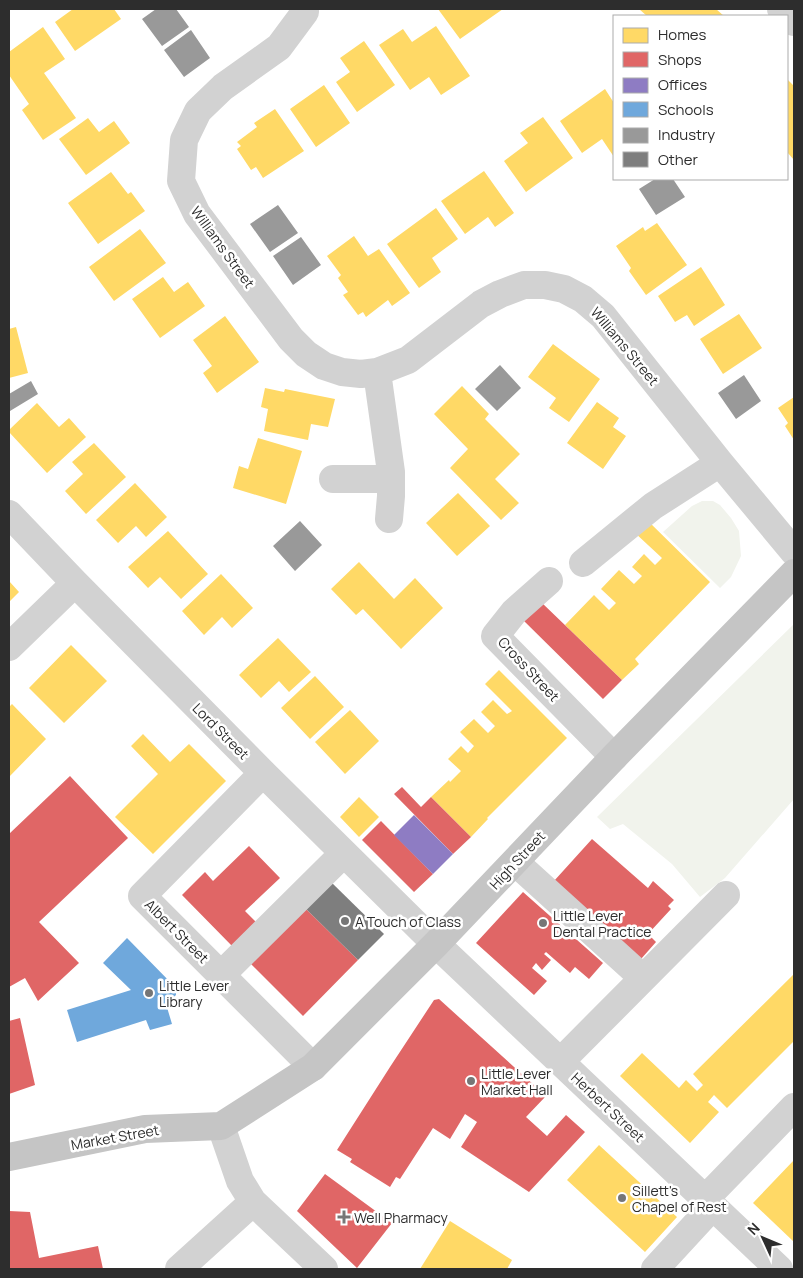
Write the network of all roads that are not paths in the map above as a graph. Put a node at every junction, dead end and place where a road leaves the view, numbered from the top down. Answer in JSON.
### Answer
{"nodes":[{"id":1,"x":306,"y":9,"type":"edge"},
{"id":2,"x":377,"y":372,"type":"junction"},
{"id":3,"x":720,"y":463,"type":"junction"},
{"id":4,"x":334,"y":479,"type":"dead end"},
{"id":5,"x":390,"y":479,"type":"junction"},
{"id":6,"x":9,"y":514,"type":"edge"},
{"id":7,"x":389,"y":519,"type":"dead end"},
{"id":8,"x":794,"y":552,"type":"edge"},
{"id":9,"x":583,"y":563,"type":"dead end"},
{"id":10,"x":794,"y":573,"type":"edge"},
{"id":11,"x":549,"y":582,"type":"dead end"},
{"id":12,"x":74,"y":583,"type":"junction"},
{"id":13,"x":9,"y":647,"type":"edge"},
{"id":14,"x":614,"y":757,"type":"junction"},
{"id":15,"x":263,"y":773,"type":"junction"},
{"id":16,"x":344,"y":852,"type":"junction"},
{"id":17,"x":515,"y":862,"type":"junction"},
{"id":18,"x":726,"y":895,"type":"dead end"},
{"id":19,"x":436,"y":944,"type":"junction"},
{"id":20,"x":221,"y":975,"type":"junction"},
{"id":21,"x":643,"y":978,"type":"junction"},
{"id":22,"x":560,"y":1062,"type":"junction"},
{"id":23,"x":313,"y":1067,"type":"junction"},
{"id":24,"x":794,"y":1107,"type":"edge"},
{"id":25,"x":222,"y":1126,"type":"junction"},
{"id":26,"x":9,"y":1157,"type":"edge"},
{"id":27,"x":253,"y":1202,"type":"junction"},
{"id":28,"x":709,"y":1203,"type":"junction"},
{"id":29,"x":179,"y":1269,"type":"edge"},
{"id":30,"x":324,"y":1269,"type":"edge"},
{"id":31,"x":655,"y":1269,"type":"edge"},
{"id":32,"x":779,"y":1269,"type":"edge"}],
"edges":[{"from":1,"to":2,"type":"street","name":"Williams Street"},
{"from":2,"to":3,"type":"street","name":"Williams Street"},
{"from":2,"to":5,"type":"street"},
{"from":3,"to":8,"type":"street","name":"Williams Street"},
{"from":3,"to":9,"type":"street"},
{"from":4,"to":5,"type":"street"},
{"from":5,"to":7,"type":"street"},
{"from":6,"to":12,"type":"street","name":"Lord Street"},
{"from":10,"to":14,"type":"main road","name":"High Street"},
{"from":11,"to":14,"type":"street","name":"Cross Street"},
{"from":12,"to":13,"type":"street"},
{"from":12,"to":15,"type":"street","name":"Lord Street"},
{"from":14,"to":17,"type":"main road","name":"High Street"},
{"from":15,"to":16,"type":"street","name":"Lord Street"},
{"from":15,"to":20,"type":"street","name":"Albert Street"},
{"from":16,"to":19,"type":"street","name":"Lord Street"},
{"from":16,"to":20,"type":"street"},
{"from":17,"to":19,"type":"main road","name":"High Street"},
{"from":17,"to":21,"type":"street"},
{"from":18,"to":21,"type":"street"},
{"from":19,"to":22,"type":"street","name":"Herbert Street"},
{"from":19,"to":23,"type":"main road","name":"High Street"},
{"from":20,"to":23,"type":"street","name":"Albert Street"},
{"from":21,"to":22,"type":"street"},
{"from":22,"to":28,"type":"street","name":"Herbert Street"},
{"from":23,"to":25,"type":"main road","name":"High Street"},
{"from":24,"to":28,"type":"street"},
{"from":25,"to":26,"type":"main road","name":"Market Street"},
{"from":25,"to":27,"type":"street"},
{"from":27,"to":29,"type":"street"},
{"from":27,"to":30,"type":"street"},
{"from":28,"to":31,"type":"street"},
{"from":28,"to":32,"type":"street","name":"Herbert Street"}]}
